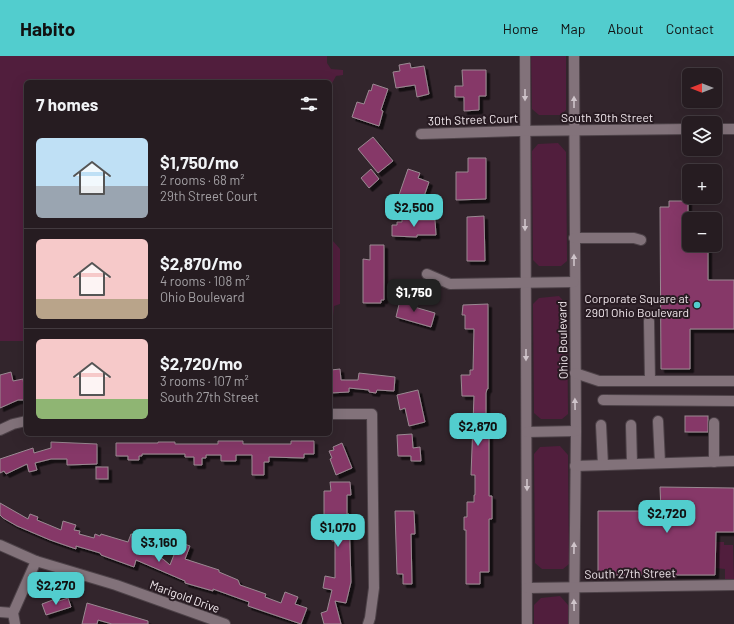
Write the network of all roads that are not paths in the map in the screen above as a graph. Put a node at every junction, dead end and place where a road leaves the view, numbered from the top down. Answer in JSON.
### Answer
{"nodes":[{"id":1,"x":525,"y":56,"type":"edge"},
{"id":2,"x":574,"y":56,"type":"edge"},
{"id":3,"x":682,"y":129,"type":"edge"},
{"id":4,"x":722,"y":129,"type":"edge"},
{"id":5,"x":734,"y":129,"type":"edge"},
{"id":6,"x":574,"y":130,"type":"junction"},
{"id":7,"x":525,"y":131,"type":"junction"},
{"id":8,"x":421,"y":134,"type":"dead end"},
{"id":9,"x":574,"y":238,"type":"junction"},
{"id":10,"x":640,"y":240,"type":"dead end"},
{"id":11,"x":427,"y":274,"type":"dead end"},
{"id":12,"x":574,"y":282,"type":"junction"},
{"id":13,"x":526,"y":283,"type":"junction"},
{"id":14,"x":649,"y":321,"type":"dead end"},
{"id":15,"x":575,"y":373,"type":"junction"},
{"id":16,"x":650,"y":381,"type":"junction"},
{"id":17,"x":734,"y":381,"type":"edge"},
{"id":18,"x":603,"y":400,"type":"dead end"},
{"id":19,"x":734,"y":401,"type":"edge"},
{"id":20,"x":332,"y":414,"type":"edge"},
{"id":21,"x":658,"y":420,"type":"dead end"},
{"id":22,"x":24,"y":421,"type":"edge"},
{"id":23,"x":714,"y":424,"type":"dead end"},
{"id":24,"x":601,"y":425,"type":"dead end"},
{"id":25,"x":631,"y":425,"type":"dead end"},
{"id":26,"x":0,"y":430,"type":"edge"},
{"id":27,"x":576,"y":431,"type":"junction"},
{"id":28,"x":527,"y":432,"type":"junction"},
{"id":29,"x":734,"y":461,"type":"edge"},
{"id":30,"x":714,"y":462,"type":"junction"},
{"id":31,"x":660,"y":463,"type":"junction"},
{"id":32,"x":632,"y":464,"type":"junction"},
{"id":33,"x":603,"y":465,"type":"junction"},
{"id":34,"x":575,"y":466,"type":"junction"},
{"id":35,"x":0,"y":545,"type":"edge"},
{"id":36,"x":36,"y":560,"type":"junction"},
{"id":37,"x":734,"y":585,"type":"edge"},
{"id":38,"x":574,"y":587,"type":"junction"},
{"id":39,"x":527,"y":588,"type":"junction"},
{"id":40,"x":0,"y":612,"type":"edge"},
{"id":41,"x":13,"y":613,"type":"junction"},
{"id":42,"x":15,"y":624,"type":"edge"},
{"id":43,"x":225,"y":624,"type":"edge"},
{"id":44,"x":368,"y":624,"type":"edge"},
{"id":45,"x":527,"y":624,"type":"edge"},
{"id":46,"x":574,"y":624,"type":"edge"}],
"edges":[{"from":1,"to":7,"type":"street","one_way":true},
{"from":6,"to":2,"type":"street","name":"Ohio Boulevard","one_way":true},
{"from":3,"to":6,"type":"street","name":"South 30th Street"},
{"from":4,"to":5,"type":"street"},
{"from":6,"to":7,"type":"street","name":"South 30th Street"},
{"from":6,"to":9,"type":"street","name":"Ohio Boulevard"},
{"from":7,"to":8,"type":"street","name":"30th Street Court"},
{"from":7,"to":13,"type":"street","one_way":true},
{"from":9,"to":10,"type":"street"},
{"from":12,"to":9,"type":"street","name":"Ohio Boulevard","one_way":true},
{"from":11,"to":13,"type":"street"},
{"from":12,"to":13,"type":"street"},
{"from":12,"to":15,"type":"street","name":"Ohio Boulevard"},
{"from":13,"to":28,"type":"street","one_way":true},
{"from":14,"to":16,"type":"street"},
{"from":15,"to":16,"type":"street"},
{"from":27,"to":15,"type":"street","name":"Ohio Boulevard","one_way":true},
{"from":16,"to":17,"type":"street"},
{"from":18,"to":19,"type":"street"},
{"from":20,"to":44,"type":"street"},
{"from":21,"to":31,"type":"street"},
{"from":22,"to":26,"type":"street"},
{"from":23,"to":30,"type":"street"},
{"from":24,"to":33,"type":"street"},
{"from":25,"to":32,"type":"street"},
{"from":27,"to":28,"type":"street"},
{"from":27,"to":34,"type":"street","name":"Ohio Boulevard"},
{"from":28,"to":39,"type":"street","one_way":true},
{"from":29,"to":30,"type":"street"},
{"from":30,"to":31,"type":"street"},
{"from":31,"to":32,"type":"street"},
{"from":32,"to":33,"type":"street"},
{"from":33,"to":34,"type":"street"},
{"from":38,"to":34,"type":"street","name":"Ohio Boulevard","one_way":true},
{"from":35,"to":36,"type":"street","name":"Marigold Drive"},
{"from":36,"to":41,"type":"street"},
{"from":36,"to":43,"type":"street","name":"Marigold Drive"},
{"from":37,"to":38,"type":"street","name":"South 27th Street"},
{"from":38,"to":39,"type":"street","name":"South 27th Street"},
{"from":46,"to":38,"type":"street","name":"Ohio Boulevard","one_way":true},
{"from":39,"to":45,"type":"street"},
{"from":40,"to":41,"type":"street"},
{"from":41,"to":42,"type":"street"}]}
